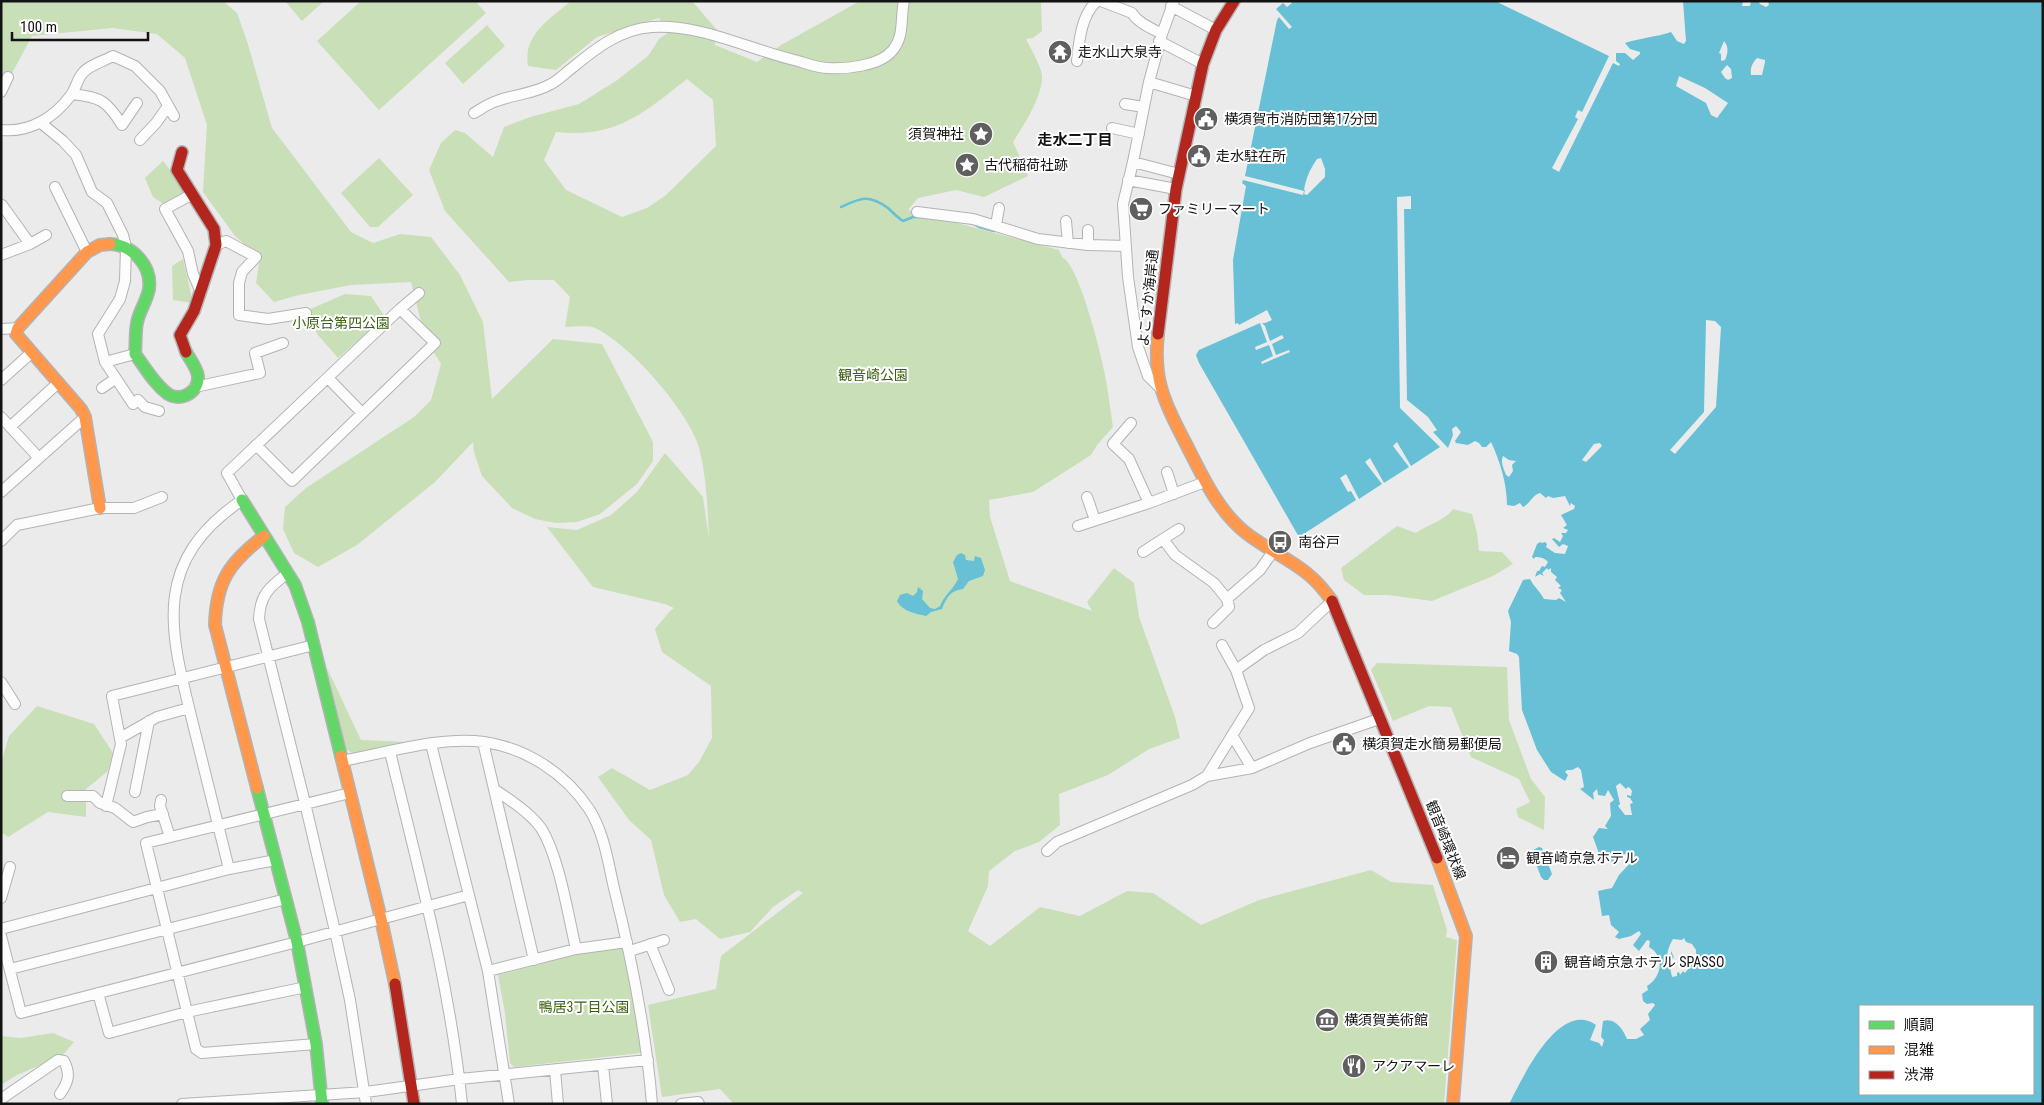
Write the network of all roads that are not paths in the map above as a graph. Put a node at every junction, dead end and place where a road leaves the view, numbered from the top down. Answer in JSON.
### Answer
{"nodes":[{"id":1,"x":904,"y":1,"type":"edge"},
{"id":2,"x":1096,"y":1,"type":"edge"},
{"id":3,"x":1101,"y":1,"type":"edge"},
{"id":4,"x":1229,"y":3,"type":"edge"},
{"id":5,"x":1173,"y":4,"type":"edge"},
{"id":6,"x":1216,"y":30,"type":"junction"},
{"id":7,"x":1161,"y":37,"type":"junction"},
{"id":8,"x":1077,"y":61,"type":"dead end"},
{"id":9,"x":1203,"y":64,"type":"junction"},
{"id":10,"x":8,"y":77,"type":"dead end"},
{"id":11,"x":1149,"y":82,"type":"junction"},
{"id":12,"x":1,"y":92,"type":"edge"},
{"id":13,"x":72,"y":94,"type":"junction"},
{"id":14,"x":1196,"y":96,"type":"junction"},
{"id":15,"x":137,"y":103,"type":"dead end"},
{"id":16,"x":1125,"y":104,"type":"dead end"},
{"id":17,"x":168,"y":106,"type":"junction"},
{"id":18,"x":1144,"y":107,"type":"junction"},
{"id":19,"x":474,"y":113,"type":"dead end"},
{"id":20,"x":174,"y":116,"type":"dead end"},
{"id":21,"x":41,"y":123,"type":"junction"},
{"id":22,"x":1112,"y":128,"type":"dead end"},
{"id":23,"x":1,"y":130,"type":"edge"},
{"id":24,"x":1139,"y":134,"type":"junction"},
{"id":25,"x":140,"y":140,"type":"dead end"},
{"id":26,"x":182,"y":152,"type":"dead end"},
{"id":27,"x":1133,"y":162,"type":"junction"},
{"id":28,"x":1179,"y":174,"type":"junction"},
{"id":29,"x":1128,"y":180,"type":"junction"},
{"id":30,"x":55,"y":187,"type":"dead end"},
{"id":31,"x":1176,"y":189,"type":"junction"},
{"id":32,"x":191,"y":195,"type":"junction"},
{"id":33,"x":2,"y":205,"type":"edge"},
{"id":34,"x":999,"y":208,"type":"dead end"},
{"id":35,"x":917,"y":212,"type":"dead end"},
{"id":36,"x":1066,"y":221,"type":"dead end"},
{"id":37,"x":996,"y":225,"type":"junction"},
{"id":38,"x":1088,"y":230,"type":"dead end"},
{"id":39,"x":46,"y":235,"type":"dead end"},
{"id":40,"x":1068,"y":243,"type":"junction"},
{"id":41,"x":30,"y":244,"type":"junction"},
{"id":42,"x":216,"y":245,"type":"junction"},
{"id":43,"x":1088,"y":245,"type":"junction"},
{"id":44,"x":1126,"y":246,"type":"junction"},
{"id":45,"x":126,"y":247,"type":"junction"},
{"id":46,"x":87,"y":252,"type":"junction"},
{"id":47,"x":1,"y":255,"type":"edge"},
{"id":48,"x":201,"y":292,"type":"junction"},
{"id":49,"x":419,"y":293,"type":"dead end"},
{"id":50,"x":400,"y":309,"type":"junction"},
{"id":51,"x":306,"y":313,"type":"dead end"},
{"id":52,"x":18,"y":328,"type":"junction"},
{"id":53,"x":1,"y":329,"type":"edge"},
{"id":54,"x":283,"y":343,"type":"dead end"},
{"id":55,"x":1138,"y":346,"type":"junction"},
{"id":56,"x":1157,"y":347,"type":"junction"},
{"id":57,"x":31,"y":353,"type":"junction"},
{"id":58,"x":135,"y":354,"type":"junction"},
{"id":59,"x":104,"y":362,"type":"junction"},
{"id":60,"x":328,"y":378,"type":"junction"},
{"id":61,"x":115,"y":379,"type":"junction"},
{"id":62,"x":1,"y":380,"type":"edge"},
{"id":63,"x":58,"y":383,"type":"junction"},
{"id":64,"x":195,"y":387,"type":"junction"},
{"id":65,"x":102,"y":388,"type":"dead end"},
{"id":66,"x":1161,"y":388,"type":"junction"},
{"id":67,"x":159,"y":411,"type":"dead end"},
{"id":68,"x":362,"y":413,"type":"junction"},
{"id":69,"x":1,"y":417,"type":"edge"},
{"id":70,"x":85,"y":417,"type":"junction"},
{"id":71,"x":1131,"y":423,"type":"dead end"},
{"id":72,"x":10,"y":426,"type":"junction"},
{"id":73,"x":256,"y":445,"type":"junction"},
{"id":74,"x":39,"y":458,"type":"junction"},
{"id":75,"x":1167,"y":472,"type":"dead end"},
{"id":76,"x":1205,"y":482,"type":"junction"},
{"id":77,"x":1,"y":492,"type":"edge"},
{"id":78,"x":1174,"y":494,"type":"junction"},
{"id":79,"x":162,"y":497,"type":"dead end"},
{"id":80,"x":1087,"y":497,"type":"dead end"},
{"id":81,"x":242,"y":500,"type":"junction"},
{"id":82,"x":1149,"y":503,"type":"junction"},
{"id":83,"x":100,"y":508,"type":"junction"},
{"id":84,"x":1095,"y":520,"type":"junction"},
{"id":85,"x":1078,"y":526,"type":"dead end"},
{"id":86,"x":1179,"y":528,"type":"dead end"},
{"id":87,"x":264,"y":536,"type":"junction"},
{"id":88,"x":1163,"y":539,"type":"junction"},
{"id":89,"x":1,"y":541,"type":"edge"},
{"id":90,"x":1274,"y":550,"type":"junction"},
{"id":91,"x":1143,"y":552,"type":"dead end"},
{"id":92,"x":288,"y":573,"type":"junction"},
{"id":93,"x":1227,"y":599,"type":"junction"},
{"id":94,"x":1332,"y":601,"type":"junction"},
{"id":95,"x":1213,"y":623,"type":"dead end"},
{"id":96,"x":314,"y":645,"type":"junction"},
{"id":97,"x":1222,"y":645,"type":"dead end"},
{"id":98,"x":269,"y":656,"type":"junction"},
{"id":99,"x":225,"y":666,"type":"junction"},
{"id":100,"x":1236,"y":670,"type":"junction"},
{"id":101,"x":182,"y":678,"type":"junction"},
{"id":102,"x":1,"y":682,"type":"edge"},
{"id":103,"x":15,"y":704,"type":"dead end"},
{"id":104,"x":189,"y":708,"type":"junction"},
{"id":105,"x":1376,"y":720,"type":"dead end"},
{"id":106,"x":149,"y":721,"type":"junction"},
{"id":107,"x":1232,"y":735,"type":"junction"},
{"id":108,"x":120,"y":738,"type":"junction"},
{"id":109,"x":483,"y":742,"type":"junction"},
{"id":110,"x":431,"y":744,"type":"junction"},
{"id":111,"x":390,"y":752,"type":"junction"},
{"id":112,"x":342,"y":761,"type":"junction"},
{"id":113,"x":1252,"y":768,"type":"junction"},
{"id":114,"x":1207,"y":776,"type":"junction"},
{"id":115,"x":494,"y":789,"type":"junction"},
{"id":116,"x":135,"y":792,"type":"dead end"},
{"id":117,"x":350,"y":793,"type":"junction"},
{"id":118,"x":67,"y":796,"type":"dead end"},
{"id":119,"x":161,"y":800,"type":"dead end"},
{"id":120,"x":305,"y":803,"type":"junction"},
{"id":121,"x":106,"y":806,"type":"junction"},
{"id":122,"x":265,"y":813,"type":"junction"},
{"id":123,"x":163,"y":814,"type":"junction"},
{"id":124,"x":218,"y":824,"type":"junction"},
{"id":125,"x":170,"y":837,"type":"junction"},
{"id":126,"x":1047,"y":851,"type":"dead end"},
{"id":127,"x":276,"y":860,"type":"junction"},
{"id":128,"x":10,"y":867,"type":"dead end"},
{"id":129,"x":229,"y":868,"type":"junction"},
{"id":130,"x":156,"y":887,"type":"junction"},
{"id":131,"x":469,"y":895,"type":"junction"},
{"id":132,"x":1,"y":898,"type":"edge"},
{"id":133,"x":286,"y":899,"type":"junction"},
{"id":134,"x":428,"y":906,"type":"junction"},
{"id":135,"x":381,"y":919,"type":"junction"},
{"id":136,"x":167,"y":928,"type":"junction"},
{"id":137,"x":1,"y":929,"type":"edge"},
{"id":138,"x":335,"y":931,"type":"junction"},
{"id":139,"x":1,"y":936,"type":"edge"},
{"id":140,"x":664,"y":940,"type":"dead end"},
{"id":141,"x":297,"y":942,"type":"junction"},
{"id":142,"x":650,"y":944,"type":"junction"},
{"id":143,"x":628,"y":947,"type":"junction"},
{"id":144,"x":576,"y":949,"type":"junction"},
{"id":145,"x":534,"y":960,"type":"junction"},
{"id":146,"x":10,"y":969,"type":"junction"},
{"id":147,"x":488,"y":971,"type":"junction"},
{"id":148,"x":177,"y":972,"type":"junction"},
{"id":149,"x":306,"y":987,"type":"junction"},
{"id":150,"x":668,"y":990,"type":"dead end"},
{"id":151,"x":98,"y":993,"type":"junction"},
{"id":152,"x":187,"y":1012,"type":"junction"},
{"id":153,"x":316,"y":1044,"type":"junction"},
{"id":154,"x":648,"y":1060,"type":"junction"},
{"id":155,"x":603,"y":1065,"type":"junction"},
{"id":156,"x":555,"y":1070,"type":"junction"},
{"id":157,"x":506,"y":1076,"type":"junction"},
{"id":158,"x":460,"y":1079,"type":"junction"},
{"id":159,"x":412,"y":1085,"type":"junction"},
{"id":160,"x":366,"y":1092,"type":"junction"},
{"id":161,"x":60,"y":1094,"type":"dead end"},
{"id":162,"x":1,"y":1099,"type":"edge"},
{"id":163,"x":321,"y":1100,"type":"edge"},
{"id":164,"x":182,"y":1104,"type":"edge"},
{"id":165,"x":366,"y":1104,"type":"edge"},
{"id":166,"x":414,"y":1104,"type":"edge"},
{"id":167,"x":462,"y":1104,"type":"edge"},
{"id":168,"x":509,"y":1104,"type":"edge"},
{"id":169,"x":558,"y":1104,"type":"edge"},
{"id":170,"x":607,"y":1104,"type":"edge"},
{"id":171,"x":652,"y":1104,"type":"edge"},
{"id":172,"x":681,"y":1104,"type":"edge"},
{"id":173,"x":699,"y":1104,"type":"edge"},
{"id":174,"x":1454,"y":1104,"type":"edge"}],
"edges":[{"from":1,"to":19,"type":"street"},
{"from":2,"to":8,"type":"street"},
{"from":3,"to":7,"type":"street"},
{"from":4,"to":6,"type":"main road","name":"よこすか海岸通"},
{"from":5,"to":6,"type":"street"},
{"from":5,"to":7,"type":"street"},
{"from":6,"to":9,"type":"main road","name":"よこすか海岸通"},
{"from":7,"to":9,"type":"street"},
{"from":7,"to":11,"type":"street"},
{"from":9,"to":14,"type":"main road","name":"よこすか海岸通"},
{"from":10,"to":12,"type":"street"},
{"from":11,"to":14,"type":"street"},
{"from":11,"to":18,"type":"street"},
{"from":13,"to":15,"type":"street"},
{"from":13,"to":17,"type":"street"},
{"from":13,"to":21,"type":"street"},
{"from":14,"to":28,"type":"main road","name":"よこすか海岸通"},
{"from":16,"to":18,"type":"street"},
{"from":17,"to":20,"type":"street"},
{"from":17,"to":25,"type":"street"},
{"from":18,"to":24,"type":"street"},
{"from":21,"to":23,"type":"street"},
{"from":21,"to":45,"type":"street"},
{"from":22,"to":24,"type":"street"},
{"from":24,"to":27,"type":"street"},
{"from":26,"to":32,"type":"main road"},
{"from":27,"to":28,"type":"street"},
{"from":27,"to":29,"type":"street"},
{"from":28,"to":31,"type":"main road","name":"よこすか海岸通"},
{"from":29,"to":31,"type":"street"},
{"from":29,"to":44,"type":"street"},
{"from":30,"to":46,"type":"street"},
{"from":31,"to":56,"type":"main road","name":"よこすか海岸通"},
{"from":32,"to":42,"type":"main road"},
{"from":32,"to":48,"type":"street"},
{"from":33,"to":41,"type":"street"},
{"from":34,"to":37,"type":"street"},
{"from":35,"to":37,"type":"street"},
{"from":36,"to":40,"type":"street"},
{"from":37,"to":40,"type":"street"},
{"from":38,"to":43,"type":"street"},
{"from":39,"to":41,"type":"street"},
{"from":40,"to":43,"type":"street"},
{"from":41,"to":47,"type":"street"},
{"from":42,"to":48,"type":"main road"},
{"from":42,"to":51,"type":"street"},
{"from":43,"to":44,"type":"street"},
{"from":44,"to":55,"type":"street"},
{"from":45,"to":46,"type":"main road"},
{"from":45,"to":58,"type":"main road"},
{"from":45,"to":59,"type":"street"},
{"from":46,"to":52,"type":"main road"},
{"from":48,"to":64,"type":"main road"},
{"from":49,"to":50,"type":"street"},
{"from":50,"to":60,"type":"street"},
{"from":50,"to":68,"type":"street"},
{"from":52,"to":53,"type":"street"},
{"from":52,"to":57,"type":"main road"},
{"from":54,"to":64,"type":"street"},
{"from":55,"to":56,"type":"street"},
{"from":55,"to":66,"type":"street"},
{"from":56,"to":66,"type":"main road","name":"よこすか海岸通"},
{"from":57,"to":62,"type":"street"},
{"from":57,"to":63,"type":"main road"},
{"from":58,"to":59,"type":"street"},
{"from":58,"to":64,"type":"main road"},
{"from":59,"to":61,"type":"street"},
{"from":60,"to":68,"type":"street"},
{"from":60,"to":73,"type":"street"},
{"from":61,"to":65,"type":"street"},
{"from":61,"to":67,"type":"street"},
{"from":63,"to":70,"type":"main road"},
{"from":63,"to":72,"type":"street"},
{"from":66,"to":76,"type":"main road","name":"よこすか海岸通"},
{"from":68,"to":73,"type":"street"},
{"from":69,"to":72,"type":"street"},
{"from":70,"to":74,"type":"street"},
{"from":70,"to":83,"type":"main road"},
{"from":71,"to":82,"type":"street"},
{"from":72,"to":74,"type":"street"},
{"from":73,"to":81,"type":"street"},
{"from":74,"to":77,"type":"street"},
{"from":75,"to":78,"type":"street"},
{"from":76,"to":78,"type":"street"},
{"from":76,"to":90,"type":"main road","name":"よこすか海岸通"},
{"from":78,"to":82,"type":"street"},
{"from":79,"to":83,"type":"street"},
{"from":80,"to":84,"type":"street"},
{"from":81,"to":87,"type":"main road"},
{"from":81,"to":101,"type":"street"},
{"from":82,"to":84,"type":"street"},
{"from":83,"to":89,"type":"street"},
{"from":84,"to":85,"type":"street"},
{"from":86,"to":88,"type":"street"},
{"from":87,"to":92,"type":"main road"},
{"from":87,"to":99,"type":"main road"},
{"from":88,"to":91,"type":"street"},
{"from":88,"to":93,"type":"street"},
{"from":90,"to":93,"type":"street"},
{"from":90,"to":94,"type":"main road","name":"よこすか海岸通"},
{"from":92,"to":96,"type":"main road"},
{"from":92,"to":98,"type":"street"},
{"from":93,"to":95,"type":"street"},
{"from":94,"to":100,"type":"street"},
{"from":94,"to":174,"type":"main road","name":"観音崎環状線"},
{"from":96,"to":98,"type":"street"},
{"from":96,"to":112,"type":"main road"},
{"from":97,"to":100,"type":"street"},
{"from":98,"to":99,"type":"street"},
{"from":98,"to":120,"type":"street"},
{"from":99,"to":101,"type":"street"},
{"from":99,"to":122,"type":"main road"},
{"from":100,"to":107,"type":"street"},
{"from":101,"to":104,"type":"street"},
{"from":101,"to":108,"type":"street"},
{"from":102,"to":103,"type":"street"},
{"from":104,"to":106,"type":"street"},
{"from":104,"to":124,"type":"street"},
{"from":105,"to":113,"type":"street"},
{"from":106,"to":108,"type":"street"},
{"from":106,"to":116,"type":"street"},
{"from":107,"to":113,"type":"street"},
{"from":107,"to":114,"type":"street"},
{"from":108,"to":121,"type":"street"},
{"from":109,"to":110,"type":"street"},
{"from":109,"to":115,"type":"street"},
{"from":109,"to":143,"type":"street"},
{"from":110,"to":111,"type":"street"},
{"from":110,"to":131,"type":"street"},
{"from":111,"to":112,"type":"street"},
{"from":111,"to":134,"type":"street"},
{"from":112,"to":117,"type":"main road"},
{"from":113,"to":114,"type":"street"},
{"from":114,"to":126,"type":"street"},
{"from":115,"to":144,"type":"street"},
{"from":115,"to":145,"type":"street"},
{"from":117,"to":120,"type":"street"},
{"from":117,"to":135,"type":"main road"},
{"from":118,"to":121,"type":"street"},
{"from":119,"to":123,"type":"street"},
{"from":120,"to":122,"type":"street"},
{"from":120,"to":138,"type":"street"},
{"from":121,"to":123,"type":"street"},
{"from":122,"to":124,"type":"street"},
{"from":122,"to":127,"type":"main road"},
{"from":123,"to":125,"type":"street"},
{"from":124,"to":125,"type":"street"},
{"from":124,"to":129,"type":"street"},
{"from":125,"to":130,"type":"street"},
{"from":127,"to":129,"type":"street"},
{"from":127,"to":133,"type":"main road"},
{"from":128,"to":132,"type":"street"},
{"from":129,"to":130,"type":"street"},
{"from":130,"to":136,"type":"street"},
{"from":130,"to":137,"type":"street"},
{"from":131,"to":134,"type":"street"},
{"from":131,"to":147,"type":"street"},
{"from":133,"to":136,"type":"street"},
{"from":133,"to":141,"type":"main road"},
{"from":134,"to":135,"type":"street"},
{"from":134,"to":158,"type":"street"},
{"from":135,"to":138,"type":"street"},
{"from":135,"to":159,"type":"main road"},
{"from":136,"to":146,"type":"street"},
{"from":136,"to":148,"type":"street"},
{"from":138,"to":141,"type":"street"},
{"from":138,"to":160,"type":"street"},
{"from":139,"to":146,"type":"street"},
{"from":140,"to":142,"type":"street"},
{"from":141,"to":148,"type":"street"},
{"from":141,"to":149,"type":"main road"},
{"from":142,"to":143,"type":"street"},
{"from":142,"to":150,"type":"street"},
{"from":143,"to":144,"type":"street"},
{"from":143,"to":154,"type":"street"},
{"from":144,"to":145,"type":"street"},
{"from":145,"to":147,"type":"street"},
{"from":146,"to":151,"type":"street"},
{"from":147,"to":157,"type":"street"},
{"from":148,"to":151,"type":"street"},
{"from":148,"to":152,"type":"street"},
{"from":149,"to":152,"type":"street"},
{"from":149,"to":153,"type":"main road"},
{"from":151,"to":152,"type":"street"},
{"from":152,"to":153,"type":"street"},
{"from":153,"to":163,"type":"main road"},
{"from":154,"to":155,"type":"street"},
{"from":154,"to":171,"type":"street"},
{"from":155,"to":156,"type":"street"},
{"from":155,"to":170,"type":"street"},
{"from":156,"to":157,"type":"street"},
{"from":156,"to":169,"type":"street"},
{"from":157,"to":158,"type":"street"},
{"from":157,"to":168,"type":"street"},
{"from":158,"to":159,"type":"street"},
{"from":158,"to":167,"type":"street"},
{"from":159,"to":160,"type":"street"},
{"from":159,"to":166,"type":"main road"},
{"from":160,"to":163,"type":"street"},
{"from":160,"to":165,"type":"street"},
{"from":161,"to":162,"type":"street"},
{"from":163,"to":164,"type":"street"},
{"from":172,"to":173,"type":"street"}]}
